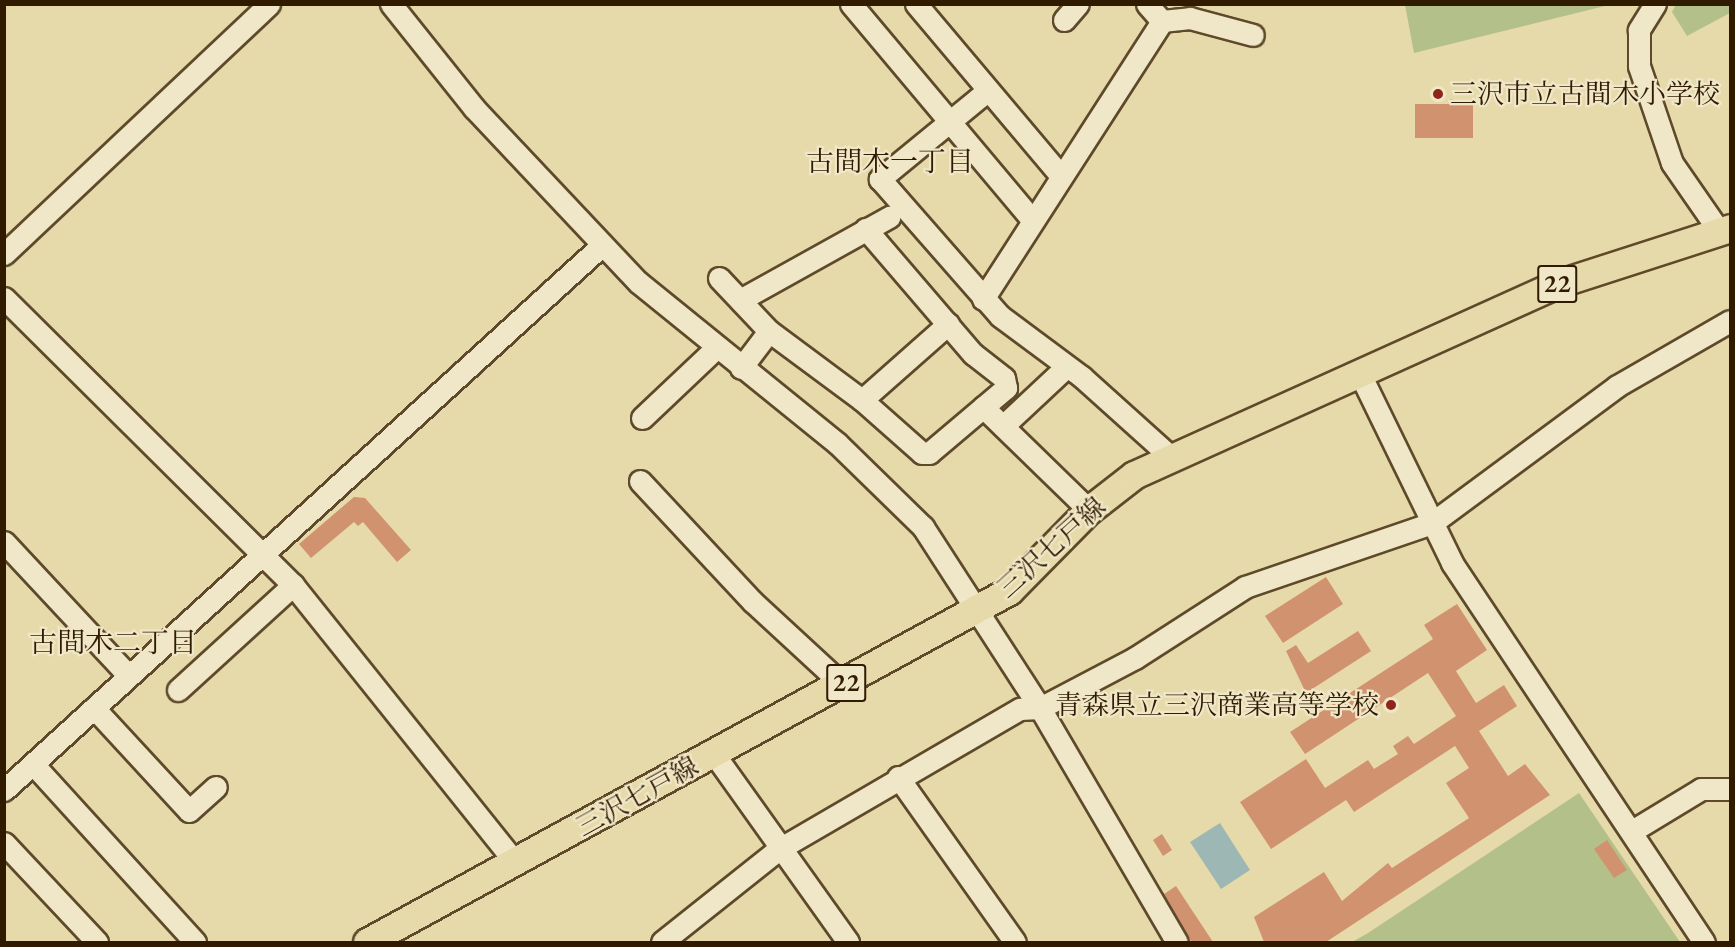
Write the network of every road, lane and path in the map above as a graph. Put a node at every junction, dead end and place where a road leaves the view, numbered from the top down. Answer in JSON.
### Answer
{"nodes":[{"id":1,"x":269,"y":4,"type":"edge"},
{"id":2,"x":392,"y":4,"type":"edge"},
{"id":3,"x":851,"y":4,"type":"edge"},
{"id":4,"x":916,"y":4,"type":"edge"},
{"id":5,"x":1148,"y":4,"type":"edge"},
{"id":6,"x":1655,"y":4,"type":"edge"},
{"id":7,"x":1162,"y":21,"type":"junction"},
{"id":8,"x":1253,"y":35,"type":"dead end"},
{"id":9,"x":987,"y":91,"type":"junction"},
{"id":10,"x":950,"y":123,"type":"junction"},
{"id":11,"x":1061,"y":176,"type":"junction"},
{"id":12,"x":889,"y":217,"type":"dead end"},
{"id":13,"x":1033,"y":221,"type":"junction"},
{"id":14,"x":866,"y":229,"type":"junction"},
{"id":15,"x":1725,"y":229,"type":"edge"},
{"id":16,"x":601,"y":246,"type":"junction"},
{"id":17,"x":4,"y":254,"type":"edge"},
{"id":18,"x":719,"y":278,"type":"dead end"},
{"id":19,"x":4,"y":298,"type":"edge"},
{"id":20,"x":983,"y":299,"type":"junction"},
{"id":21,"x":740,"y":300,"type":"junction"},
{"id":22,"x":1731,"y":321,"type":"edge"},
{"id":23,"x":948,"y":324,"type":"junction"},
{"id":24,"x":769,"y":332,"type":"junction"},
{"id":25,"x":716,"y":348,"type":"junction"},
{"id":26,"x":1066,"y":367,"type":"junction"},
{"id":27,"x":741,"y":368,"type":"junction"},
{"id":28,"x":1360,"y":374,"type":"junction"},
{"id":29,"x":862,"y":400,"type":"junction"},
{"id":30,"x":983,"y":407,"type":"junction"},
{"id":31,"x":642,"y":418,"type":"dead end"},
{"id":32,"x":1003,"y":426,"type":"junction"},
{"id":33,"x":1171,"y":457,"type":"junction"},
{"id":34,"x":640,"y":481,"type":"dead end"},
{"id":35,"x":1089,"y":510,"type":"junction"},
{"id":36,"x":1432,"y":523,"type":"junction"},
{"id":37,"x":4,"y":542,"type":"edge"},
{"id":38,"x":262,"y":554,"type":"junction"},
{"id":39,"x":293,"y":585,"type":"junction"},
{"id":40,"x":977,"y":609,"type":"junction"},
{"id":41,"x":129,"y":676,"type":"junction"},
{"id":42,"x":843,"y":685,"type":"junction"},
{"id":43,"x":178,"y":690,"type":"dead end"},
{"id":44,"x":94,"y":708,"type":"junction"},
{"id":45,"x":1040,"y":708,"type":"junction"},
{"id":46,"x":714,"y":754,"type":"junction"},
{"id":47,"x":33,"y":764,"type":"junction"},
{"id":48,"x":898,"y":777,"type":"junction"},
{"id":49,"x":216,"y":787,"type":"dead end"},
{"id":50,"x":1731,"y":789,"type":"edge"},
{"id":51,"x":4,"y":790,"type":"edge"},
{"id":52,"x":1632,"y":831,"type":"junction"},
{"id":53,"x":4,"y":843,"type":"edge"},
{"id":54,"x":779,"y":849,"type":"junction"},
{"id":55,"x":516,"y":862,"type":"junction"},
{"id":56,"x":97,"y":942,"type":"edge"},
{"id":57,"x":195,"y":942,"type":"edge"},
{"id":58,"x":367,"y":942,"type":"edge"},
{"id":59,"x":662,"y":942,"type":"edge"},
{"id":60,"x":848,"y":942,"type":"edge"},
{"id":61,"x":1015,"y":942,"type":"edge"},
{"id":62,"x":1177,"y":942,"type":"edge"},
{"id":63,"x":1704,"y":942,"type":"edge"}],
"edges":[{"from":1,"to":17,"type":"street"},
{"from":2,"to":16,"type":"street"},
{"from":3,"to":10,"type":"street"},
{"from":4,"to":9,"type":"street"},
{"from":5,"to":7,"type":"street"},
{"from":6,"to":15,"type":"street"},
{"from":7,"to":8,"type":"street"},
{"from":7,"to":11,"type":"street"},
{"from":9,"to":10,"type":"street"},
{"from":9,"to":11,"type":"street"},
{"from":10,"to":13,"type":"street"},
{"from":10,"to":20,"type":"street"},
{"from":11,"to":13,"type":"street"},
{"from":12,"to":14,"type":"street"},
{"from":13,"to":20,"type":"street"},
{"from":14,"to":21,"type":"street"},
{"from":14,"to":23,"type":"street"},
{"from":15,"to":28,"type":"main road","name":"三沢七戸線","number":"22"},
{"from":16,"to":25,"type":"street"},
{"from":16,"to":38,"type":"street"},
{"from":18,"to":21,"type":"street"},
{"from":19,"to":38,"type":"street"},
{"from":20,"to":26,"type":"street"},
{"from":21,"to":24,"type":"street"},
{"from":22,"to":36,"type":"street"},
{"from":23,"to":29,"type":"street"},
{"from":23,"to":30,"type":"street"},
{"from":24,"to":27,"type":"street"},
{"from":24,"to":29,"type":"street"},
{"from":25,"to":27,"type":"street"},
{"from":25,"to":31,"type":"street"},
{"from":26,"to":32,"type":"street"},
{"from":26,"to":33,"type":"street"},
{"from":27,"to":40,"type":"street"},
{"from":28,"to":33,"type":"main road","name":"三沢七戸線","number":"22"},
{"from":28,"to":36,"type":"street"},
{"from":29,"to":30,"type":"street"},
{"from":30,"to":32,"type":"street"},
{"from":32,"to":35,"type":"street"},
{"from":33,"to":35,"type":"main road","name":"三沢七戸線","number":"22"},
{"from":34,"to":42,"type":"street"},
{"from":35,"to":40,"type":"main road","name":"三沢七戸線","number":"22"},
{"from":36,"to":45,"type":"street"},
{"from":36,"to":52,"type":"street"},
{"from":37,"to":41,"type":"street"},
{"from":38,"to":39,"type":"street"},
{"from":38,"to":41,"type":"street"},
{"from":39,"to":43,"type":"street"},
{"from":39,"to":55,"type":"street"},
{"from":40,"to":42,"type":"main road","name":"三沢七戸線","number":"22"},
{"from":40,"to":45,"type":"street"},
{"from":41,"to":44,"type":"street"},
{"from":42,"to":46,"type":"main road","name":"三沢七戸線","number":"22"},
{"from":44,"to":47,"type":"street"},
{"from":44,"to":49,"type":"street"},
{"from":45,"to":48,"type":"street"},
{"from":45,"to":62,"type":"street"},
{"from":46,"to":54,"type":"street"},
{"from":46,"to":55,"type":"main road","name":"三沢七戸線","number":"22"},
{"from":47,"to":51,"type":"street"},
{"from":47,"to":57,"type":"street"},
{"from":48,"to":54,"type":"street"},
{"from":48,"to":61,"type":"street"},
{"from":50,"to":52,"type":"street"},
{"from":52,"to":63,"type":"street"},
{"from":53,"to":56,"type":"street"},
{"from":54,"to":59,"type":"street"},
{"from":54,"to":60,"type":"street"},
{"from":55,"to":58,"type":"main road","name":"三沢七戸線","number":"22"}]}
